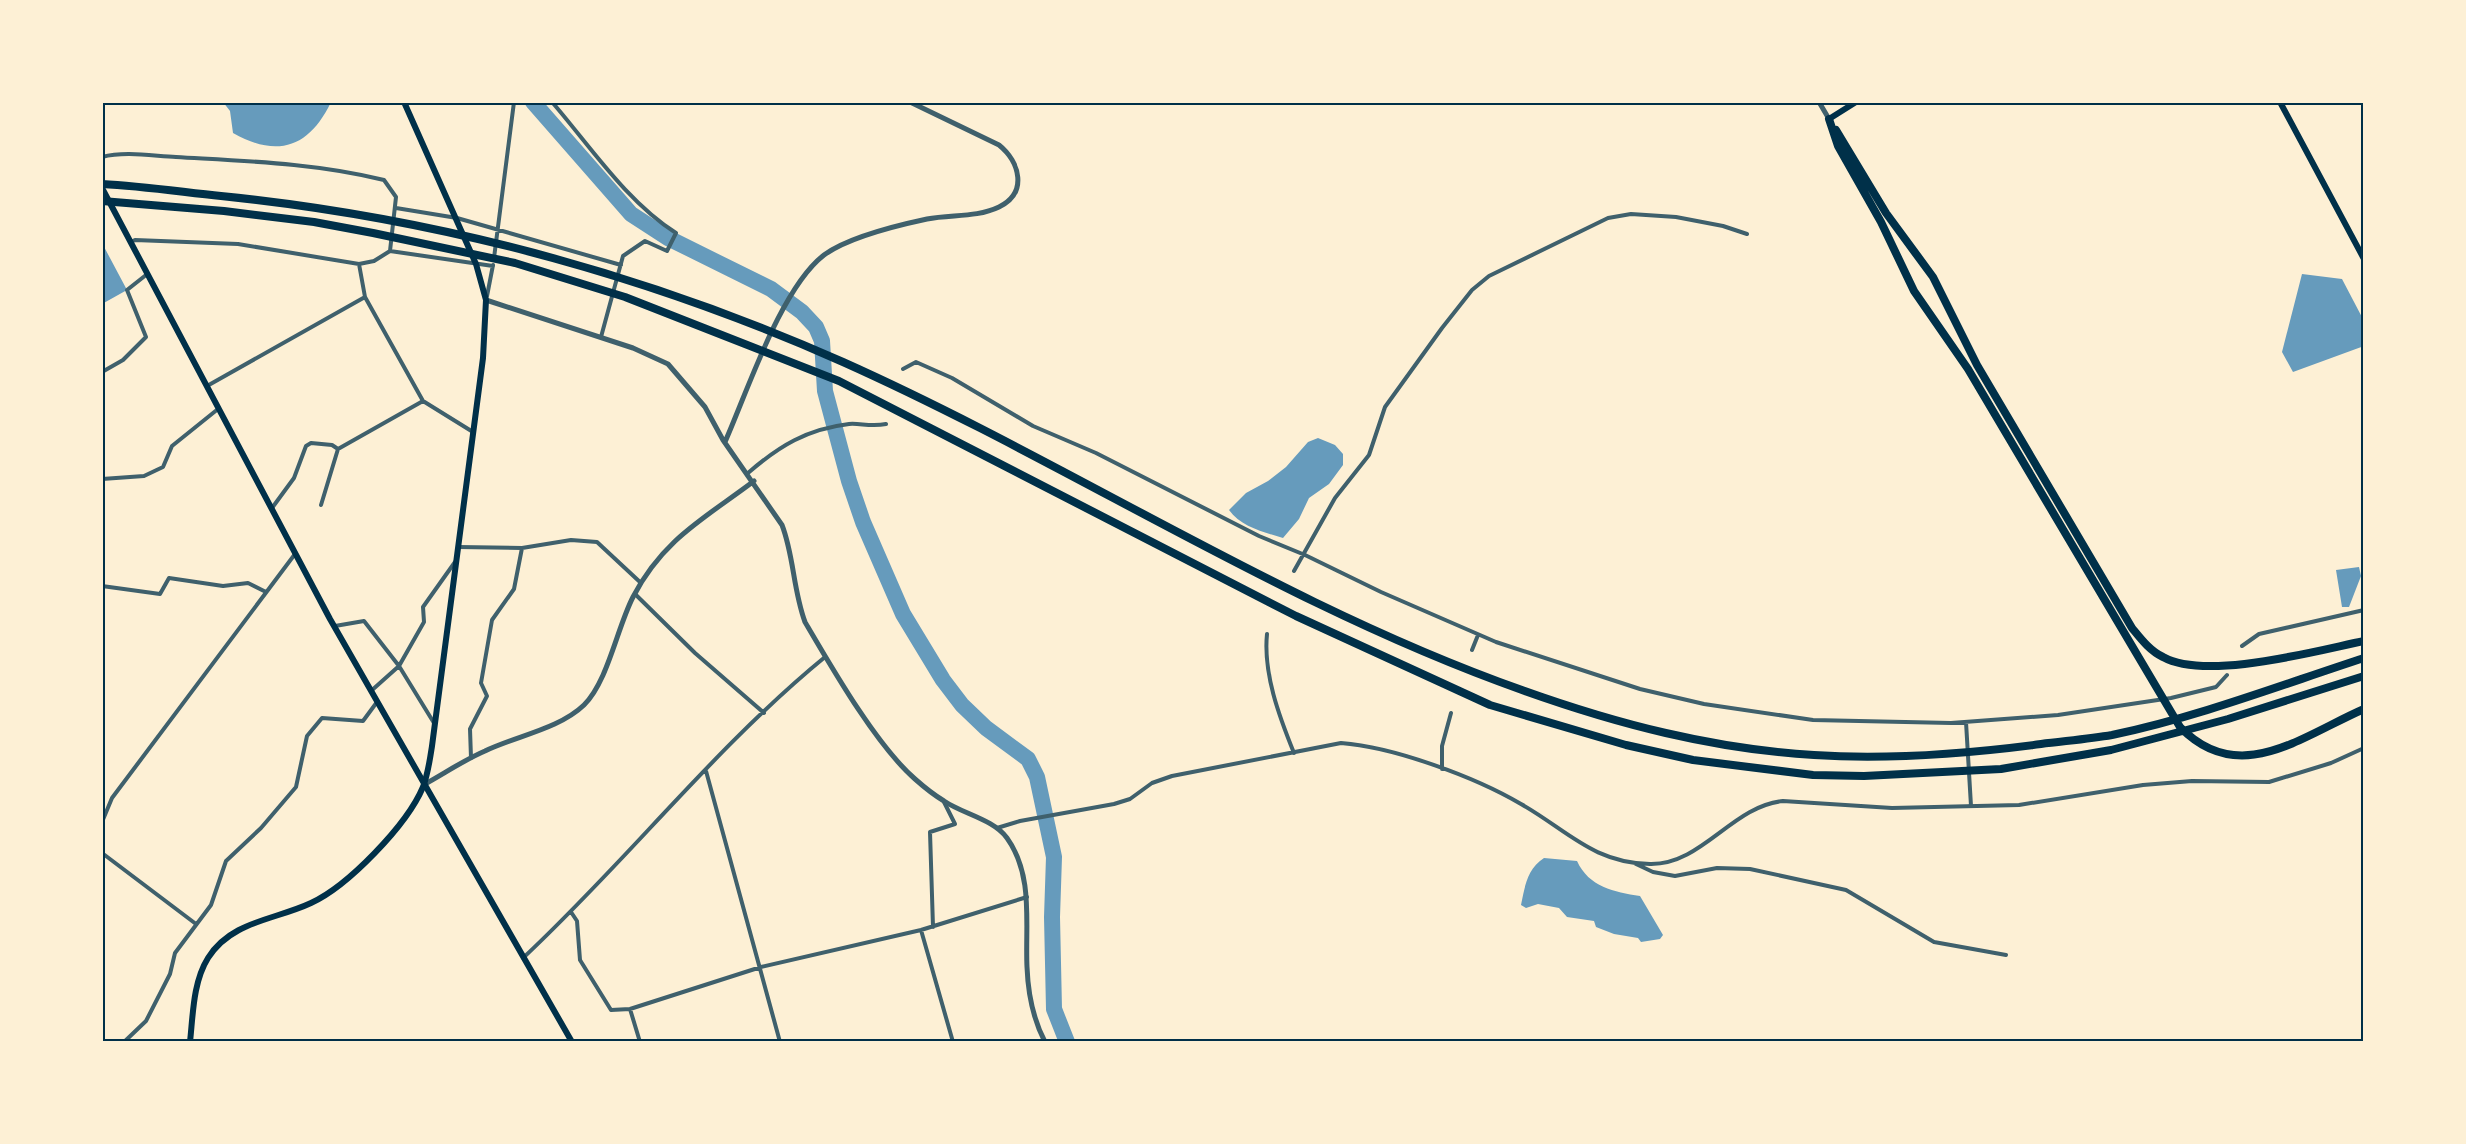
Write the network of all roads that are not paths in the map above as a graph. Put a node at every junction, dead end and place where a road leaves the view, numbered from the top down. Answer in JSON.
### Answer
{"nodes":[{"id":1,"x":404,"y":102,"type":"edge"},
{"id":2,"x":514,"y":102,"type":"edge"},
{"id":3,"x":552,"y":102,"type":"edge"},
{"id":4,"x":910,"y":102,"type":"edge"},
{"id":5,"x":1819,"y":102,"type":"edge"},
{"id":6,"x":1856,"y":102,"type":"edge"},
{"id":7,"x":2280,"y":102,"type":"edge"},
{"id":8,"x":1829,"y":119,"type":"junction"},
{"id":9,"x":102,"y":157,"type":"edge"},
{"id":10,"x":102,"y":186,"type":"edge"},
{"id":11,"x":102,"y":201,"type":"edge"},
{"id":12,"x":396,"y":208,"type":"junction"},
{"id":13,"x":457,"y":218,"type":"junction"},
{"id":14,"x":498,"y":231,"type":"junction"},
{"id":15,"x":1747,"y":234,"type":"dead end"},
{"id":16,"x":131,"y":242,"type":"junction"},
{"id":17,"x":2364,"y":242,"type":"edge"},
{"id":18,"x":2357,"y":246,"type":"junction"},
{"id":19,"x":390,"y":251,"type":"junction"},
{"id":20,"x":2364,"y":259,"type":"edge"},
{"id":21,"x":359,"y":264,"type":"junction"},
{"id":22,"x":476,"y":264,"type":"junction"},
{"id":23,"x":621,"y":265,"type":"junction"},
{"id":24,"x":493,"y":266,"type":"junction"},
{"id":25,"x":146,"y":274,"type":"junction"},
{"id":26,"x":365,"y":297,"type":"junction"},
{"id":27,"x":486,"y":300,"type":"junction"},
{"id":28,"x":601,"y":338,"type":"junction"},
{"id":29,"x":903,"y":369,"type":"dead end"},
{"id":30,"x":102,"y":372,"type":"edge"},
{"id":31,"x":206,"y":386,"type":"junction"},
{"id":32,"x":423,"y":401,"type":"junction"},
{"id":33,"x":219,"y":409,"type":"junction"},
{"id":34,"x":886,"y":424,"type":"dead end"},
{"id":35,"x":473,"y":432,"type":"junction"},
{"id":36,"x":725,"y":442,"type":"junction"},
{"id":37,"x":338,"y":449,"type":"junction"},
{"id":38,"x":748,"y":472,"type":"junction"},
{"id":39,"x":102,"y":479,"type":"edge"},
{"id":40,"x":754,"y":481,"type":"junction"},
{"id":41,"x":321,"y":505,"type":"dead end"},
{"id":42,"x":271,"y":510,"type":"junction"},
{"id":43,"x":458,"y":547,"type":"junction"},
{"id":44,"x":522,"y":548,"type":"junction"},
{"id":45,"x":295,"y":554,"type":"junction"},
{"id":46,"x":1305,"y":555,"type":"junction"},
{"id":47,"x":456,"y":562,"type":"junction"},
{"id":48,"x":1294,"y":571,"type":"dead end"},
{"id":49,"x":642,"y":583,"type":"junction"},
{"id":50,"x":102,"y":586,"type":"edge"},
{"id":51,"x":266,"y":592,"type":"junction"},
{"id":52,"x":635,"y":594,"type":"junction"},
{"id":53,"x":2364,"y":610,"type":"edge"},
{"id":54,"x":334,"y":626,"type":"junction"},
{"id":55,"x":1267,"y":633,"type":"dead end"},
{"id":56,"x":1478,"y":635,"type":"junction"},
{"id":57,"x":2364,"y":641,"type":"edge"},
{"id":58,"x":2242,"y":645,"type":"dead end"},
{"id":59,"x":1472,"y":650,"type":"dead end"},
{"id":60,"x":825,"y":657,"type":"junction"},
{"id":61,"x":2364,"y":658,"type":"edge"},
{"id":62,"x":399,"y":666,"type":"junction"},
{"id":63,"x":2227,"y":675,"type":"dead end"},
{"id":64,"x":2364,"y":676,"type":"edge"},
{"id":65,"x":371,"y":691,"type":"junction"},
{"id":66,"x":377,"y":702,"type":"junction"},
{"id":67,"x":2364,"y":709,"type":"edge"},
{"id":68,"x":764,"y":713,"type":"junction"},
{"id":69,"x":1451,"y":713,"type":"dead end"},
{"id":70,"x":1966,"y":722,"type":"junction"},
{"id":71,"x":435,"y":725,"type":"junction"},
{"id":72,"x":2364,"y":748,"type":"edge"},
{"id":73,"x":1294,"y":753,"type":"junction"},
{"id":74,"x":471,"y":758,"type":"junction"},
{"id":75,"x":706,"y":770,"type":"junction"},
{"id":76,"x":1442,"y":770,"type":"junction"},
{"id":77,"x":425,"y":784,"type":"junction"},
{"id":78,"x":944,"y":801,"type":"junction"},
{"id":79,"x":1971,"y":803,"type":"junction"},
{"id":80,"x":102,"y":822,"type":"edge"},
{"id":81,"x":996,"y":828,"type":"junction"},
{"id":82,"x":102,"y":853,"type":"edge"},
{"id":83,"x":1632,"y":863,"type":"junction"},
{"id":84,"x":1027,"y":897,"type":"junction"},
{"id":85,"x":571,"y":912,"type":"junction"},
{"id":86,"x":196,"y":924,"type":"junction"},
{"id":87,"x":933,"y":927,"type":"junction"},
{"id":88,"x":921,"y":930,"type":"junction"},
{"id":89,"x":2006,"y":955,"type":"dead end"},
{"id":90,"x":522,"y":958,"type":"junction"},
{"id":91,"x":761,"y":967,"type":"junction"},
{"id":92,"x":630,"y":1009,"type":"junction"},
{"id":93,"x":124,"y":1042,"type":"edge"},
{"id":94,"x":190,"y":1042,"type":"edge"},
{"id":95,"x":572,"y":1042,"type":"edge"},
{"id":96,"x":640,"y":1042,"type":"edge"},
{"id":97,"x":780,"y":1042,"type":"edge"},
{"id":98,"x":953,"y":1042,"type":"edge"},
{"id":99,"x":1045,"y":1042,"type":"edge"}],
"edges":[{"from":1,"to":13,"type":"main road"},
{"from":2,"to":14,"type":"street"},
{"from":3,"to":23,"type":"street"},
{"from":4,"to":36,"type":"street"},
{"from":5,"to":8,"type":"street"},
{"from":6,"to":8,"type":"main road"},
{"from":7,"to":18,"type":"main road"},
{"from":8,"to":57,"type":"highway"},
{"from":8,"to":67,"type":"highway"},
{"from":9,"to":12,"type":"street"},
{"from":10,"to":16,"type":"main road"},
{"from":10,"to":61,"type":"highway"},
{"from":11,"to":64,"type":"highway"},
{"from":12,"to":13,"type":"street"},
{"from":12,"to":19,"type":"street"},
{"from":13,"to":14,"type":"street"},
{"from":13,"to":22,"type":"main road"},
{"from":14,"to":23,"type":"street"},
{"from":14,"to":24,"type":"street"},
{"from":15,"to":46,"type":"street"},
{"from":16,"to":21,"type":"street"},
{"from":16,"to":25,"type":"main road"},
{"from":17,"to":18,"type":"street"},
{"from":18,"to":20,"type":"main road"},
{"from":19,"to":21,"type":"street"},
{"from":19,"to":22,"type":"street"},
{"from":21,"to":26,"type":"street"},
{"from":22,"to":24,"type":"street"},
{"from":22,"to":27,"type":"main road"},
{"from":23,"to":28,"type":"street"},
{"from":24,"to":27,"type":"street"},
{"from":25,"to":30,"type":"street"},
{"from":25,"to":31,"type":"main road"},
{"from":26,"to":31,"type":"street"},
{"from":26,"to":32,"type":"street"},
{"from":27,"to":28,"type":"street"},
{"from":27,"to":35,"type":"main road"},
{"from":28,"to":36,"type":"street"},
{"from":29,"to":46,"type":"street"},
{"from":31,"to":33,"type":"main road"},
{"from":32,"to":35,"type":"street"},
{"from":32,"to":37,"type":"street"},
{"from":33,"to":39,"type":"street"},
{"from":33,"to":42,"type":"main road"},
{"from":34,"to":38,"type":"street"},
{"from":35,"to":43,"type":"main road"},
{"from":36,"to":38,"type":"street"},
{"from":37,"to":41,"type":"street"},
{"from":37,"to":42,"type":"street"},
{"from":38,"to":40,"type":"street"},
{"from":40,"to":49,"type":"street"},
{"from":40,"to":60,"type":"street"},
{"from":42,"to":45,"type":"main road"},
{"from":43,"to":44,"type":"street"},
{"from":43,"to":47,"type":"main road"},
{"from":44,"to":49,"type":"street"},
{"from":44,"to":74,"type":"street"},
{"from":45,"to":51,"type":"street"},
{"from":45,"to":54,"type":"main road"},
{"from":46,"to":48,"type":"street"},
{"from":46,"to":56,"type":"street"},
{"from":47,"to":62,"type":"street"},
{"from":47,"to":71,"type":"main road"},
{"from":49,"to":52,"type":"street"},
{"from":50,"to":51,"type":"street"},
{"from":51,"to":80,"type":"street"},
{"from":52,"to":68,"type":"street"},
{"from":52,"to":74,"type":"street"},
{"from":53,"to":58,"type":"street"},
{"from":54,"to":62,"type":"street"},
{"from":54,"to":65,"type":"main road"},
{"from":55,"to":73,"type":"street"},
{"from":56,"to":59,"type":"street"},
{"from":56,"to":70,"type":"street"},
{"from":60,"to":68,"type":"street"},
{"from":60,"to":78,"type":"street"},
{"from":62,"to":65,"type":"street"},
{"from":62,"to":71,"type":"street"},
{"from":63,"to":70,"type":"street"},
{"from":65,"to":66,"type":"main road"},
{"from":66,"to":77,"type":"main road"},
{"from":66,"to":86,"type":"street"},
{"from":68,"to":75,"type":"street"},
{"from":69,"to":76,"type":"street"},
{"from":70,"to":79,"type":"street"},
{"from":71,"to":77,"type":"main road"},
{"from":72,"to":79,"type":"street"},
{"from":73,"to":76,"type":"street"},
{"from":73,"to":81,"type":"street"},
{"from":74,"to":77,"type":"street"},
{"from":75,"to":85,"type":"street"},
{"from":75,"to":91,"type":"street"},
{"from":76,"to":83,"type":"street"},
{"from":77,"to":90,"type":"main road"},
{"from":77,"to":94,"type":"main road"},
{"from":78,"to":81,"type":"street"},
{"from":78,"to":87,"type":"street"},
{"from":79,"to":83,"type":"street"},
{"from":81,"to":84,"type":"street"},
{"from":82,"to":86,"type":"street"},
{"from":83,"to":89,"type":"street"},
{"from":84,"to":87,"type":"street"},
{"from":84,"to":99,"type":"street"},
{"from":85,"to":90,"type":"street"},
{"from":85,"to":92,"type":"street"},
{"from":86,"to":93,"type":"street"},
{"from":87,"to":88,"type":"street"},
{"from":88,"to":91,"type":"street"},
{"from":88,"to":98,"type":"street"},
{"from":90,"to":95,"type":"main road"},
{"from":91,"to":92,"type":"street"},
{"from":91,"to":97,"type":"street"},
{"from":92,"to":96,"type":"street"}]}
